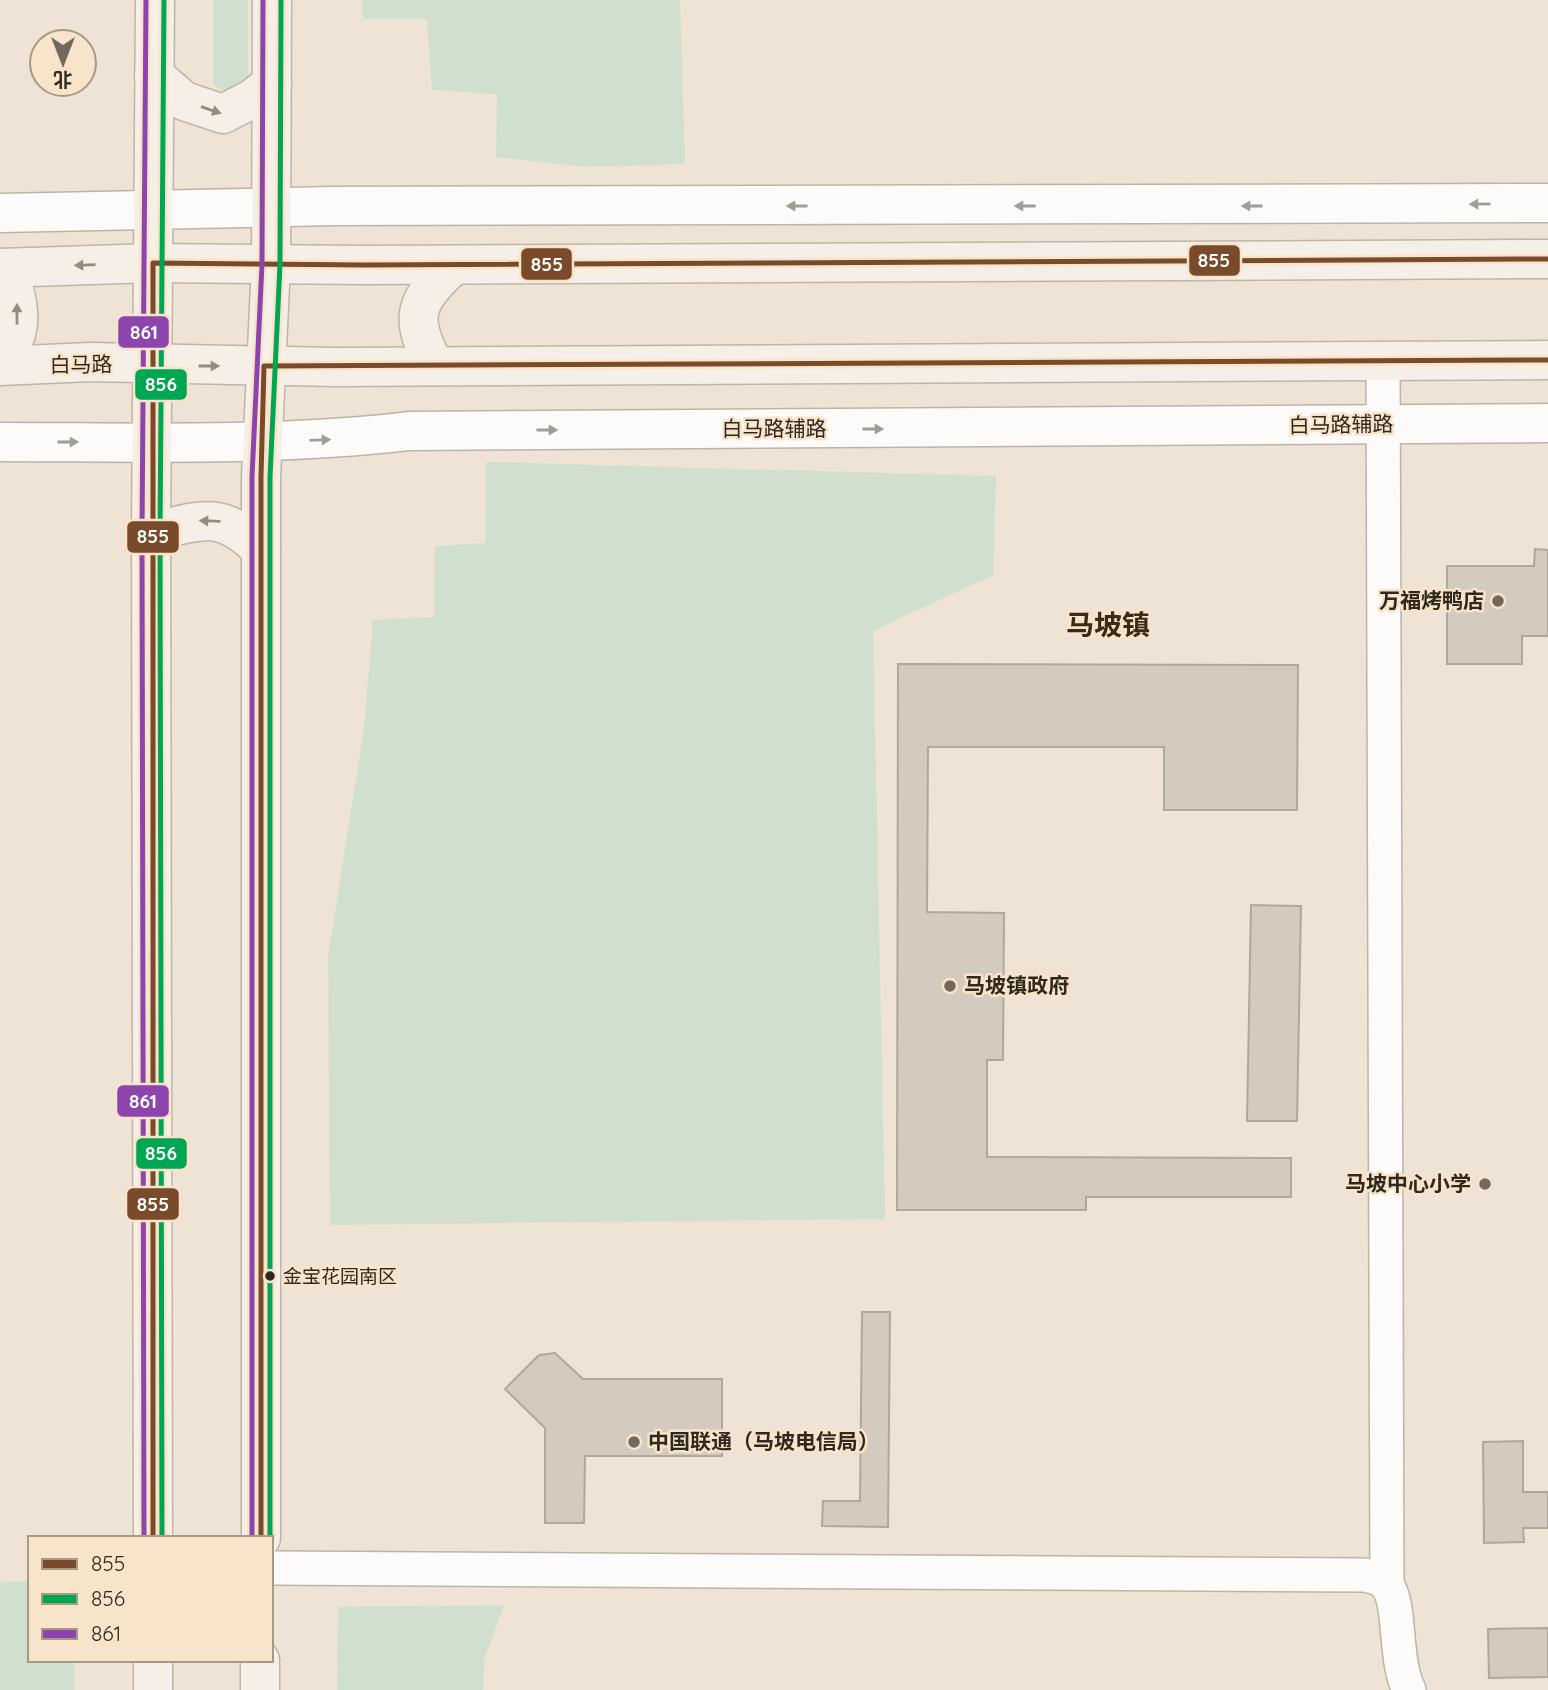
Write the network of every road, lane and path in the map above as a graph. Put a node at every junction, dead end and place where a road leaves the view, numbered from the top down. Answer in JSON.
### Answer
{"nodes":[{"id":1,"x":155,"y":0,"type":"edge"},
{"id":2,"x":272,"y":0,"type":"edge"},
{"id":3,"x":154,"y":75,"type":"junction"},
{"id":4,"x":272,"y":83,"type":"junction"},
{"id":5,"x":1548,"y":203,"type":"edge"},
{"id":6,"x":271,"y":207,"type":"junction"},
{"id":7,"x":153,"y":211,"type":"junction"},
{"id":8,"x":0,"y":213,"type":"edge"},
{"id":9,"x":1548,"y":259,"type":"edge"},
{"id":10,"x":153,"y":263,"type":"junction"},
{"id":11,"x":271,"y":264,"type":"junction"},
{"id":12,"x":454,"y":265,"type":"junction"},
{"id":13,"x":2,"y":268,"type":"edge"},
{"id":14,"x":0,"y":357,"type":"edge"},
{"id":15,"x":1548,"y":360,"type":"edge"},
{"id":16,"x":1383,"y":361,"type":"junction"},
{"id":17,"x":0,"y":366,"type":"edge"},
{"id":18,"x":153,"y":366,"type":"junction"},
{"id":19,"x":264,"y":366,"type":"junction"},
{"id":20,"x":435,"y":366,"type":"junction"},
{"id":21,"x":1548,"y":423,"type":"edge"},
{"id":22,"x":1383,"y":425,"type":"junction"},
{"id":23,"x":0,"y":442,"type":"edge"},
{"id":24,"x":152,"y":443,"type":"junction"},
{"id":25,"x":262,"y":443,"type":"junction"},
{"id":26,"x":151,"y":533,"type":"junction"},
{"id":27,"x":261,"y":550,"type":"junction"},
{"id":28,"x":153,"y":1536,"type":"edge"},
{"id":29,"x":261,"y":1536,"type":"edge"},
{"id":30,"x":273,"y":1568,"type":"edge"},
{"id":31,"x":1387,"y":1585,"type":"junction"},
{"id":32,"x":153,"y":1662,"type":"edge"},
{"id":33,"x":260,"y":1662,"type":"edge"},
{"id":34,"x":153,"y":1690,"type":"edge"},
{"id":35,"x":260,"y":1690,"type":"edge"},
{"id":36,"x":1409,"y":1690,"type":"edge"}],
"edges":[{"from":1,"to":3,"type":"main road"},
{"from":2,"to":4,"type":"main road"},
{"from":3,"to":4,"type":"main road","one_way":true},
{"from":3,"to":7,"type":"main road"},
{"from":4,"to":6,"type":"main road"},
{"from":5,"to":6,"type":"street","one_way":true},
{"from":6,"to":7,"type":"street"},
{"from":6,"to":11,"type":"main road"},
{"from":7,"to":8,"type":"street"},
{"from":7,"to":10,"type":"main road"},
{"from":9,"to":12,"type":"main road"},
{"from":10,"to":11,"type":"main road"},
{"from":10,"to":13,"type":"main road","one_way":true},
{"from":10,"to":18,"type":"main road"},
{"from":11,"to":12,"type":"main road"},
{"from":11,"to":19,"type":"main road"},
{"from":12,"to":20,"type":"main road"},
{"from":14,"to":13,"type":"main road","one_way":true},
{"from":15,"to":16,"type":"main road","name":"白马路"},
{"from":16,"to":20,"type":"main road","name":"白马路"},
{"from":16,"to":22,"type":"street"},
{"from":17,"to":18,"type":"main road","name":"白马路"},
{"from":18,"to":19,"type":"main road","name":"白马路","one_way":true},
{"from":18,"to":24,"type":"main road"},
{"from":19,"to":20,"type":"main road","name":"白马路"},
{"from":19,"to":25,"type":"main road"},
{"from":21,"to":22,"type":"street","name":"白马路辅路"},
{"from":25,"to":22,"type":"street","name":"白马路辅路","one_way":true},
{"from":22,"to":31,"type":"street"},
{"from":23,"to":24,"type":"street","name":"白马路辅路","one_way":true},
{"from":24,"to":25,"type":"street","name":"白马路辅路"},
{"from":24,"to":26,"type":"main road"},
{"from":25,"to":27,"type":"main road"},
{"from":27,"to":26,"type":"main road","one_way":true},
{"from":26,"to":28,"type":"main road"},
{"from":27,"to":29,"type":"main road"},
{"from":30,"to":31,"type":"street"},
{"from":31,"to":36,"type":"street"},
{"from":32,"to":34,"type":"main road"},
{"from":33,"to":35,"type":"main road"}]}
